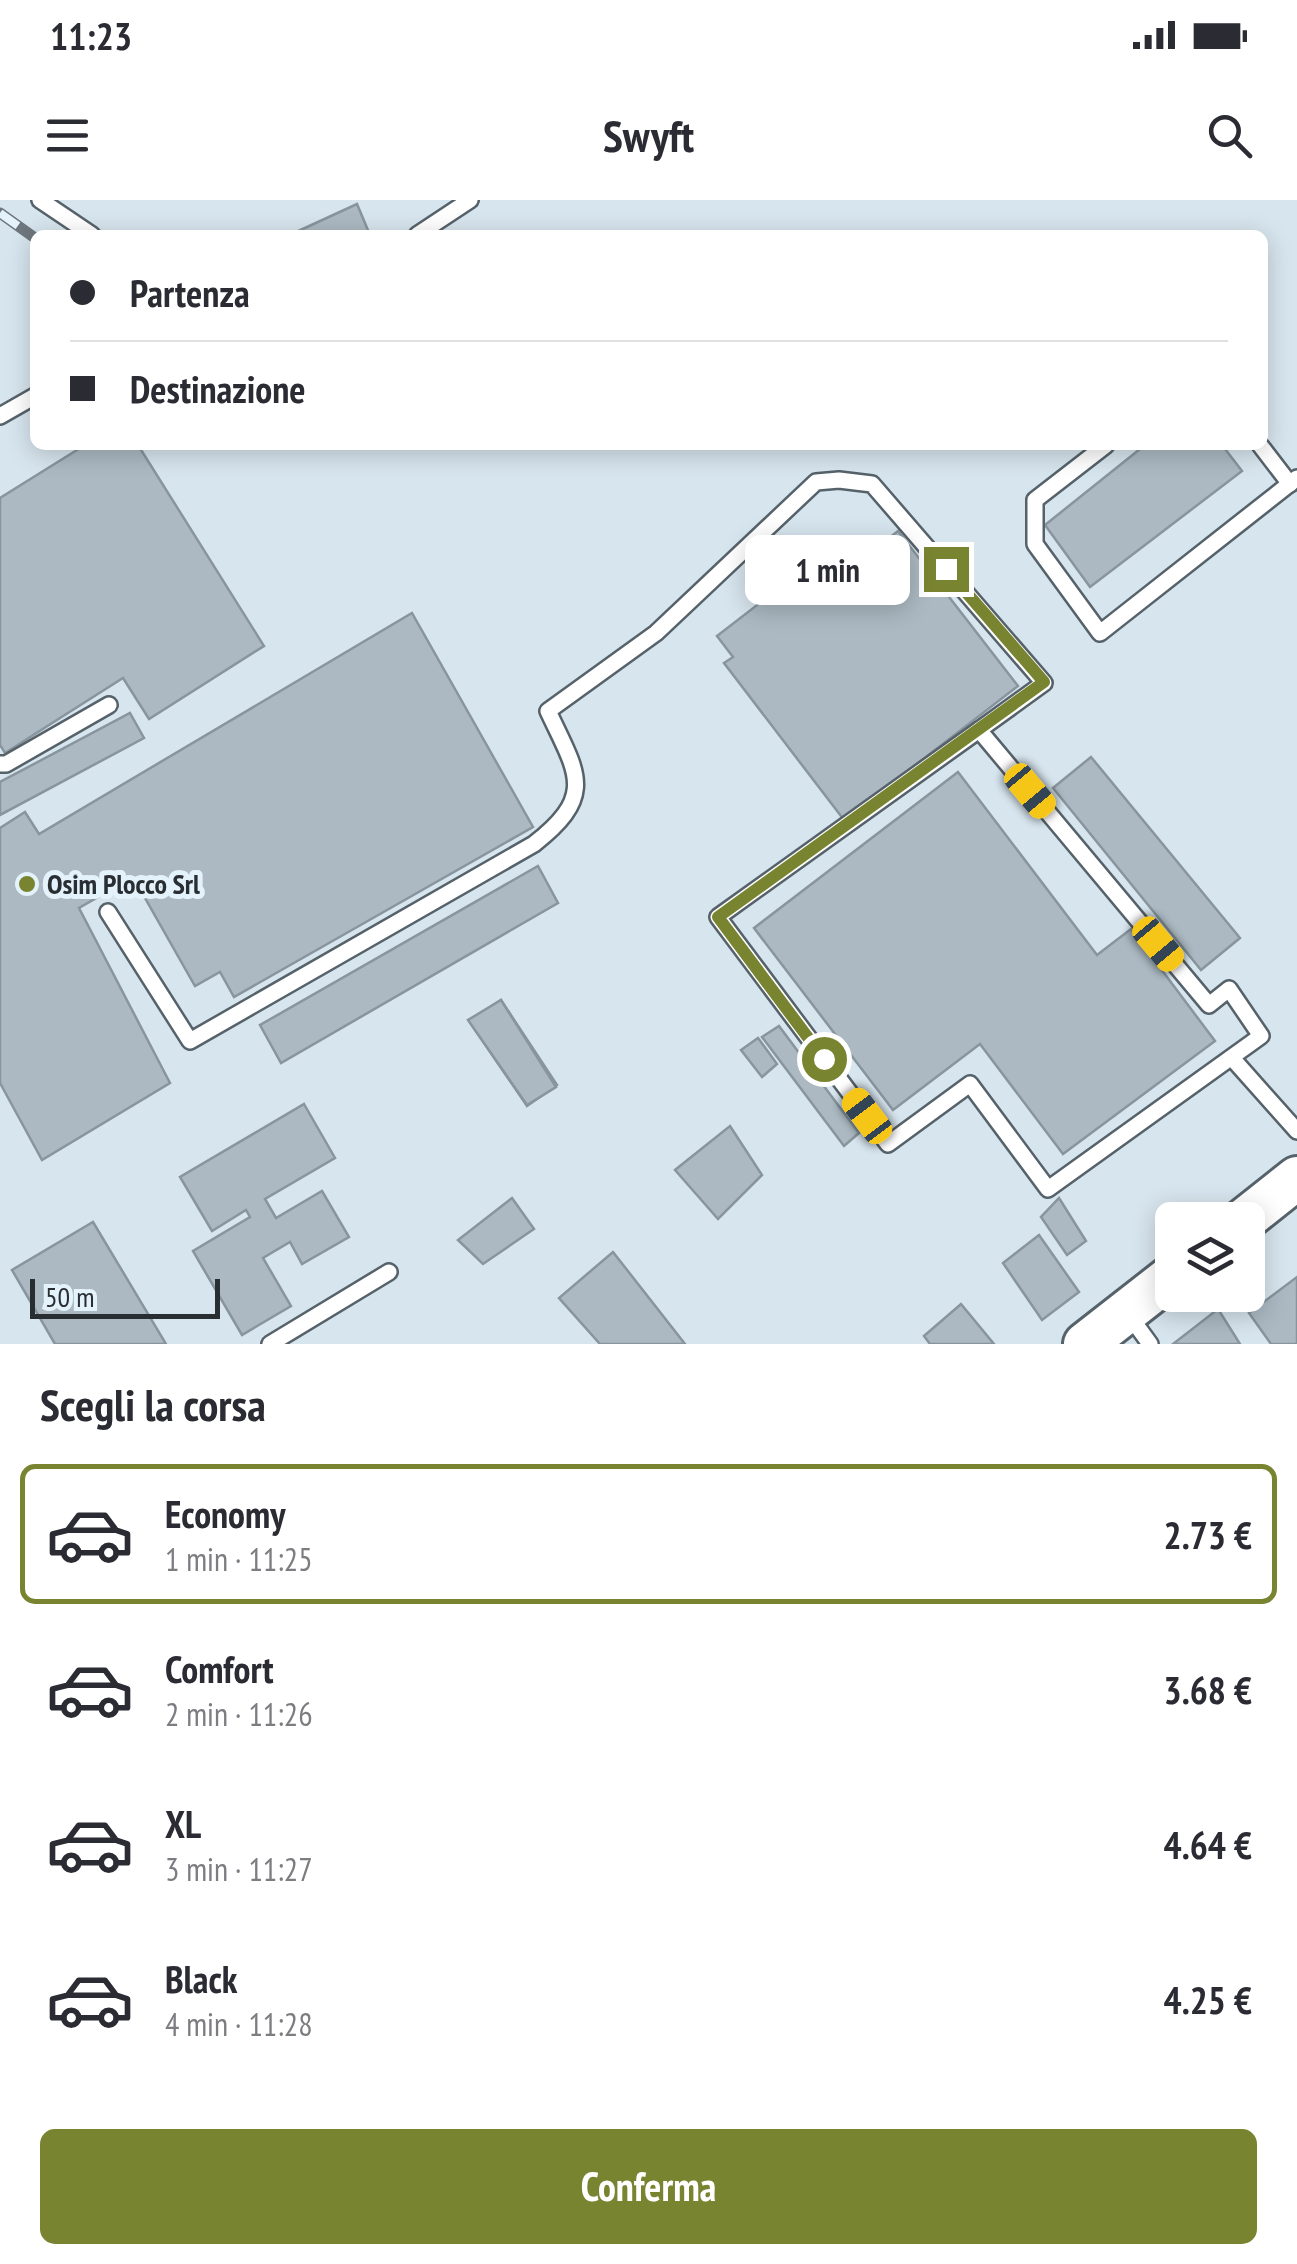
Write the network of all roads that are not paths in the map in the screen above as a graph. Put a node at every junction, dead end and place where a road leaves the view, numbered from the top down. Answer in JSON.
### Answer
{"nodes":[{"id":1,"x":40,"y":200,"type":"edge"},
{"id":2,"x":470,"y":200,"type":"edge"},
{"id":3,"x":85,"y":230,"type":"edge"},
{"id":4,"x":425,"y":230,"type":"edge"},
{"id":5,"x":30,"y":399,"type":"edge"},
{"id":6,"x":0,"y":416,"type":"edge"},
{"id":7,"x":1100,"y":450,"type":"edge"},
{"id":8,"x":1265,"y":450,"type":"edge"},
{"id":9,"x":1293,"y":481,"type":"edge"},
{"id":10,"x":109,"y":706,"type":"dead end"},
{"id":11,"x":979,"y":730,"type":"junction"},
{"id":12,"x":0,"y":764,"type":"edge"},
{"id":13,"x":108,"y":912,"type":"dead end"},
{"id":14,"x":1232,"y":1058,"type":"junction"},
{"id":15,"x":1297,"y":1132,"type":"edge"},
{"id":16,"x":1297,"y":1178,"type":"edge"},
{"id":17,"x":1265,"y":1203,"type":"edge"},
{"id":18,"x":390,"y":1272,"type":"dead end"},
{"id":19,"x":1155,"y":1303,"type":"edge"},
{"id":20,"x":1139,"y":1328,"type":"edge"},
{"id":21,"x":270,"y":1344,"type":"edge"},
{"id":22,"x":1084,"y":1344,"type":"edge"}],
"edges":[{"from":1,"to":3,"type":"lane"},
{"from":2,"to":4,"type":"lane"},
{"from":5,"to":6,"type":"lane"},
{"from":7,"to":9,"type":"lane"},
{"from":8,"to":9,"type":"lane"},
{"from":10,"to":12,"type":"lane"},
{"from":11,"to":13,"type":"lane"},
{"from":11,"to":14,"type":"lane"},
{"from":11,"to":14,"type":"lane"},
{"from":14,"to":15,"type":"lane"},
{"from":16,"to":17,"type":"street"},
{"from":18,"to":21,"type":"lane"},
{"from":19,"to":20,"type":"street"},
{"from":20,"to":22,"type":"street"}]}
